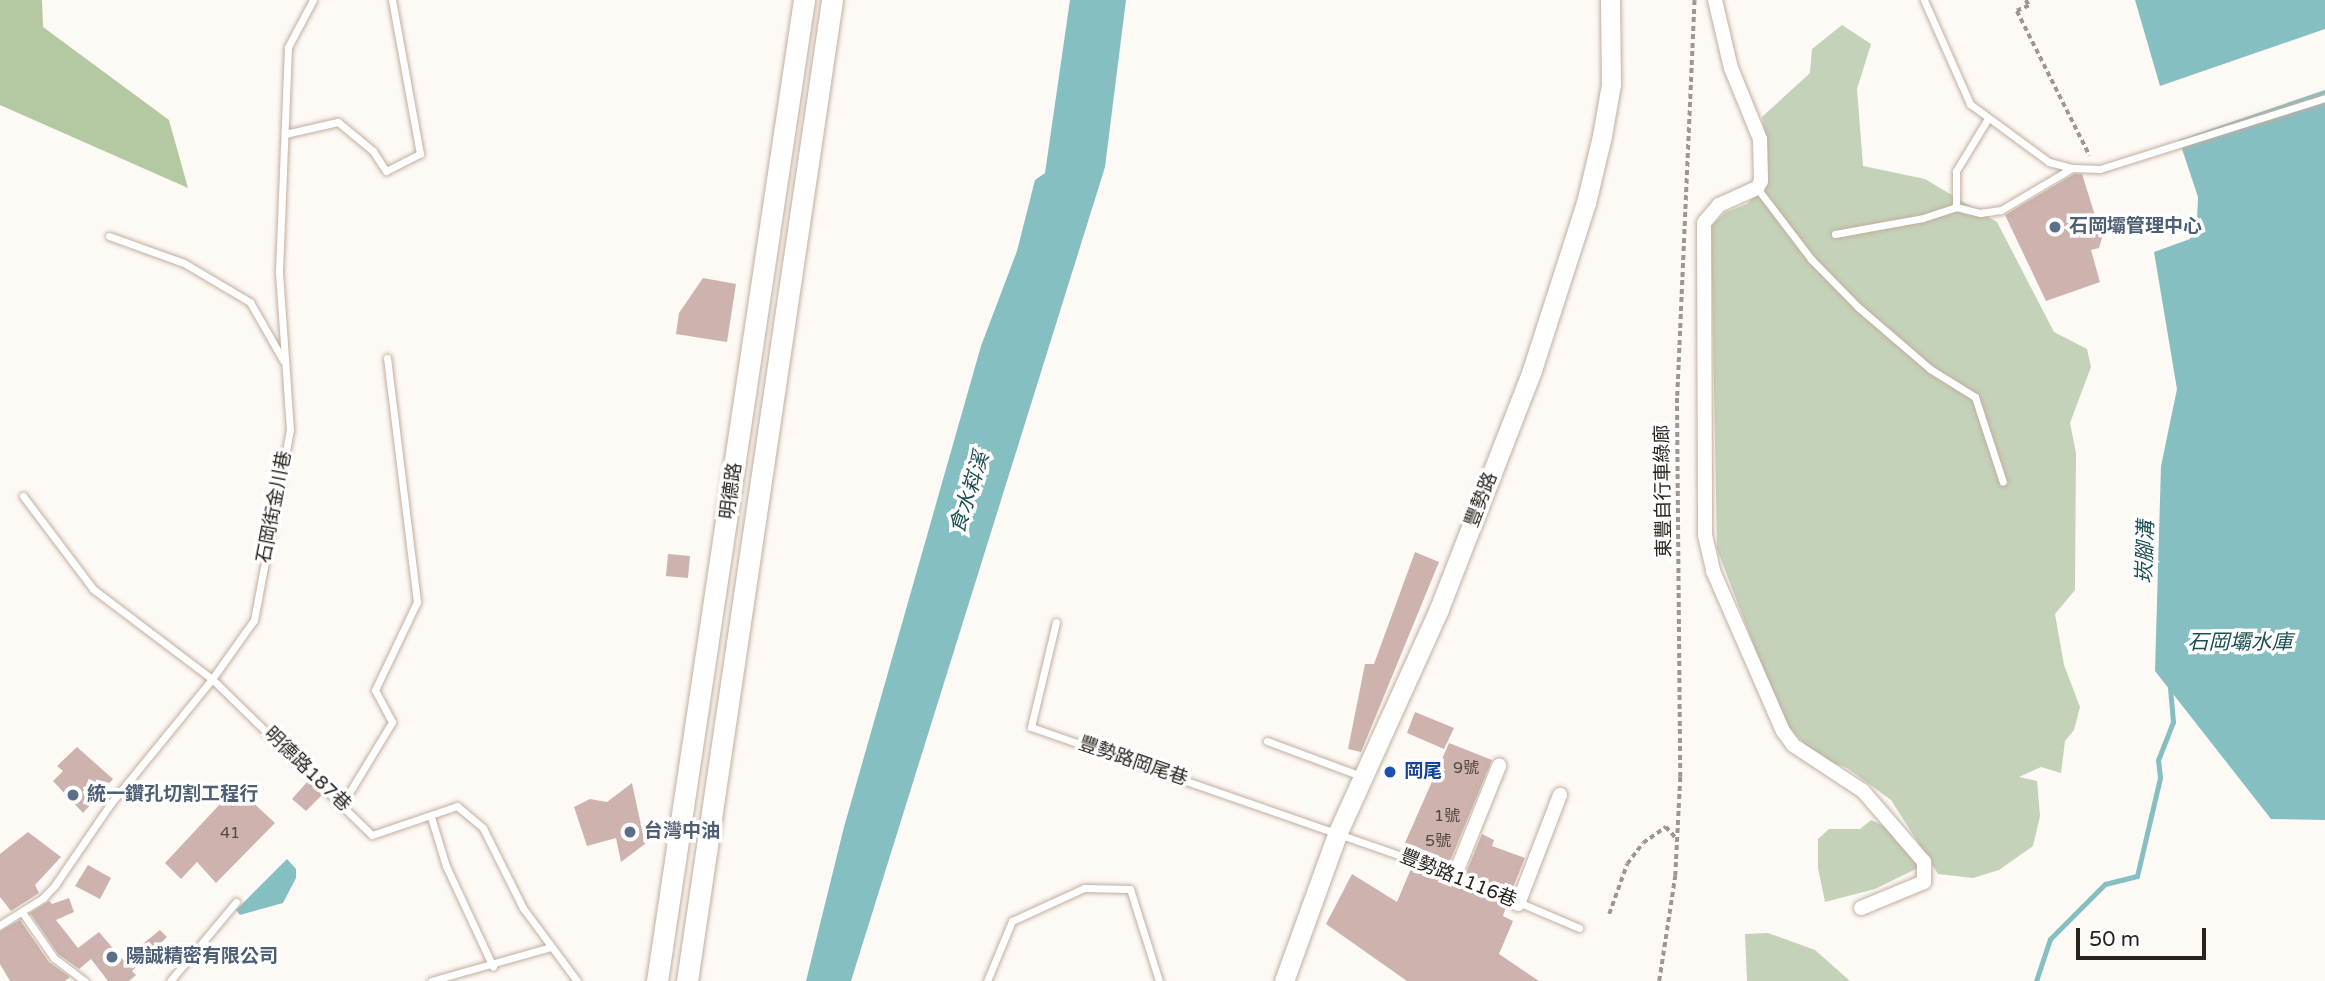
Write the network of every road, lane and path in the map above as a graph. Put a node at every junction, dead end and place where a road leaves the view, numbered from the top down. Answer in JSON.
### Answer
{"nodes":[{"id":1,"x":313,"y":0,"type":"edge"},
{"id":2,"x":392,"y":0,"type":"edge"},
{"id":3,"x":804,"y":0,"type":"edge"},
{"id":4,"x":832,"y":0,"type":"edge"},
{"id":5,"x":1611,"y":0,"type":"edge"},
{"id":6,"x":1694,"y":0,"type":"edge"},
{"id":7,"x":1715,"y":0,"type":"edge"},
{"id":8,"x":1924,"y":0,"type":"edge"},
{"id":9,"x":2026,"y":0,"type":"edge"},
{"id":10,"x":2325,"y":98,"type":"edge"},
{"id":11,"x":1987,"y":120,"type":"junction"},
{"id":12,"x":285,"y":134,"type":"junction"},
{"id":13,"x":2072,"y":168,"type":"junction"},
{"id":14,"x":2100,"y":169,"type":"junction"},
{"id":15,"x":1757,"y":188,"type":"junction"},
{"id":16,"x":1956,"y":207,"type":"junction"},
{"id":17,"x":1835,"y":234,"type":"dead end"},
{"id":18,"x":109,"y":236,"type":"dead end"},
{"id":19,"x":387,"y":358,"type":"dead end"},
{"id":20,"x":285,"y":363,"type":"junction"},
{"id":21,"x":2003,"y":482,"type":"dead end"},
{"id":22,"x":23,"y":496,"type":"dead end"},
{"id":23,"x":1056,"y":622,"type":"dead end"},
{"id":24,"x":212,"y":679,"type":"junction"},
{"id":25,"x":695,"y":737,"type":"junction"},
{"id":26,"x":723,"y":740,"type":"junction"},
{"id":27,"x":1267,"y":741,"type":"dead end"},
{"id":28,"x":1499,"y":766,"type":"dead end"},
{"id":29,"x":1364,"y":777,"type":"junction"},
{"id":30,"x":1560,"y":795,"type":"dead end"},
{"id":31,"x":342,"y":803,"type":"junction"},
{"id":32,"x":431,"y":817,"type":"junction"},
{"id":33,"x":1338,"y":832,"type":"junction"},
{"id":34,"x":1676,"y":838,"type":"junction"},
{"id":35,"x":1455,"y":875,"type":"junction"},
{"id":36,"x":236,"y":902,"type":"dead end"},
{"id":37,"x":1518,"y":904,"type":"junction"},
{"id":38,"x":1861,"y":908,"type":"dead end"},
{"id":39,"x":22,"y":912,"type":"junction"},
{"id":40,"x":1609,"y":914,"type":"dead end"},
{"id":41,"x":0,"y":925,"type":"edge"},
{"id":42,"x":1578,"y":928,"type":"dead end"},
{"id":43,"x":551,"y":947,"type":"junction"},
{"id":44,"x":493,"y":967,"type":"junction"},
{"id":45,"x":85,"y":981,"type":"edge"},
{"id":46,"x":170,"y":981,"type":"edge"},
{"id":47,"x":432,"y":981,"type":"edge"},
{"id":48,"x":578,"y":981,"type":"edge"},
{"id":49,"x":657,"y":981,"type":"edge"},
{"id":50,"x":687,"y":981,"type":"edge"},
{"id":51,"x":987,"y":981,"type":"edge"},
{"id":52,"x":1159,"y":981,"type":"edge"},
{"id":53,"x":1284,"y":981,"type":"edge"},
{"id":54,"x":1659,"y":981,"type":"edge"}],
"edges":[{"from":1,"to":12,"type":"lane","name":"石岡街金川巷"},
{"from":2,"to":12,"type":"lane"},
{"from":3,"to":25,"type":"main road","name":"明德路"},
{"from":4,"to":26,"type":"main road","name":"明德路"},
{"from":5,"to":29,"type":"street","name":"豐勢路"},
{"from":6,"to":34,"type":"path","name":"東豐自行車綠廊"},
{"from":7,"to":15,"type":"street"},
{"from":8,"to":11,"type":"lane"},
{"from":9,"to":14,"type":"path"},
{"from":10,"to":14,"type":"lane"},
{"from":11,"to":13,"type":"lane"},
{"from":11,"to":16,"type":"lane"},
{"from":12,"to":20,"type":"lane","name":"石岡街金川巷"},
{"from":13,"to":14,"type":"lane"},
{"from":13,"to":16,"type":"lane"},
{"from":15,"to":21,"type":"lane"},
{"from":15,"to":38,"type":"street"},
{"from":16,"to":17,"type":"lane"},
{"from":18,"to":20,"type":"lane"},
{"from":19,"to":31,"type":"lane"},
{"from":20,"to":24,"type":"lane","name":"石岡街金川巷"},
{"from":22,"to":24,"type":"lane","name":"明德路187巷"},
{"from":23,"to":33,"type":"lane","name":"豐勢路岡尾巷"},
{"from":24,"to":31,"type":"lane","name":"明德路187巷"},
{"from":24,"to":39,"type":"lane","name":"石岡街金川巷"},
{"from":25,"to":26,"type":"main road"},
{"from":25,"to":49,"type":"main road","name":"明德路"},
{"from":26,"to":50,"type":"main road","name":"明德路"},
{"from":27,"to":29,"type":"lane"},
{"from":28,"to":35,"type":"street"},
{"from":29,"to":33,"type":"street","name":"豐勢路"},
{"from":30,"to":37,"type":"street"},
{"from":31,"to":32,"type":"lane","name":"明德路187巷"},
{"from":32,"to":43,"type":"lane","name":"明德路187巷"},
{"from":32,"to":44,"type":"lane"},
{"from":33,"to":35,"type":"lane","name":"豐勢路1116巷"},
{"from":33,"to":53,"type":"street","name":"豐勢路"},
{"from":34,"to":40,"type":"path"},
{"from":34,"to":54,"type":"path","name":"東豐自行車綠廊"},
{"from":35,"to":37,"type":"lane","name":"豐勢路1116巷"},
{"from":36,"to":46,"type":"lane"},
{"from":37,"to":42,"type":"lane","name":"豐勢路1116巷"},
{"from":39,"to":41,"type":"lane","name":"石岡街金川巷"},
{"from":39,"to":45,"type":"lane"},
{"from":43,"to":44,"type":"lane"},
{"from":43,"to":48,"type":"lane","name":"明德路187巷"},
{"from":44,"to":47,"type":"lane"},
{"from":51,"to":52,"type":"lane"}]}
